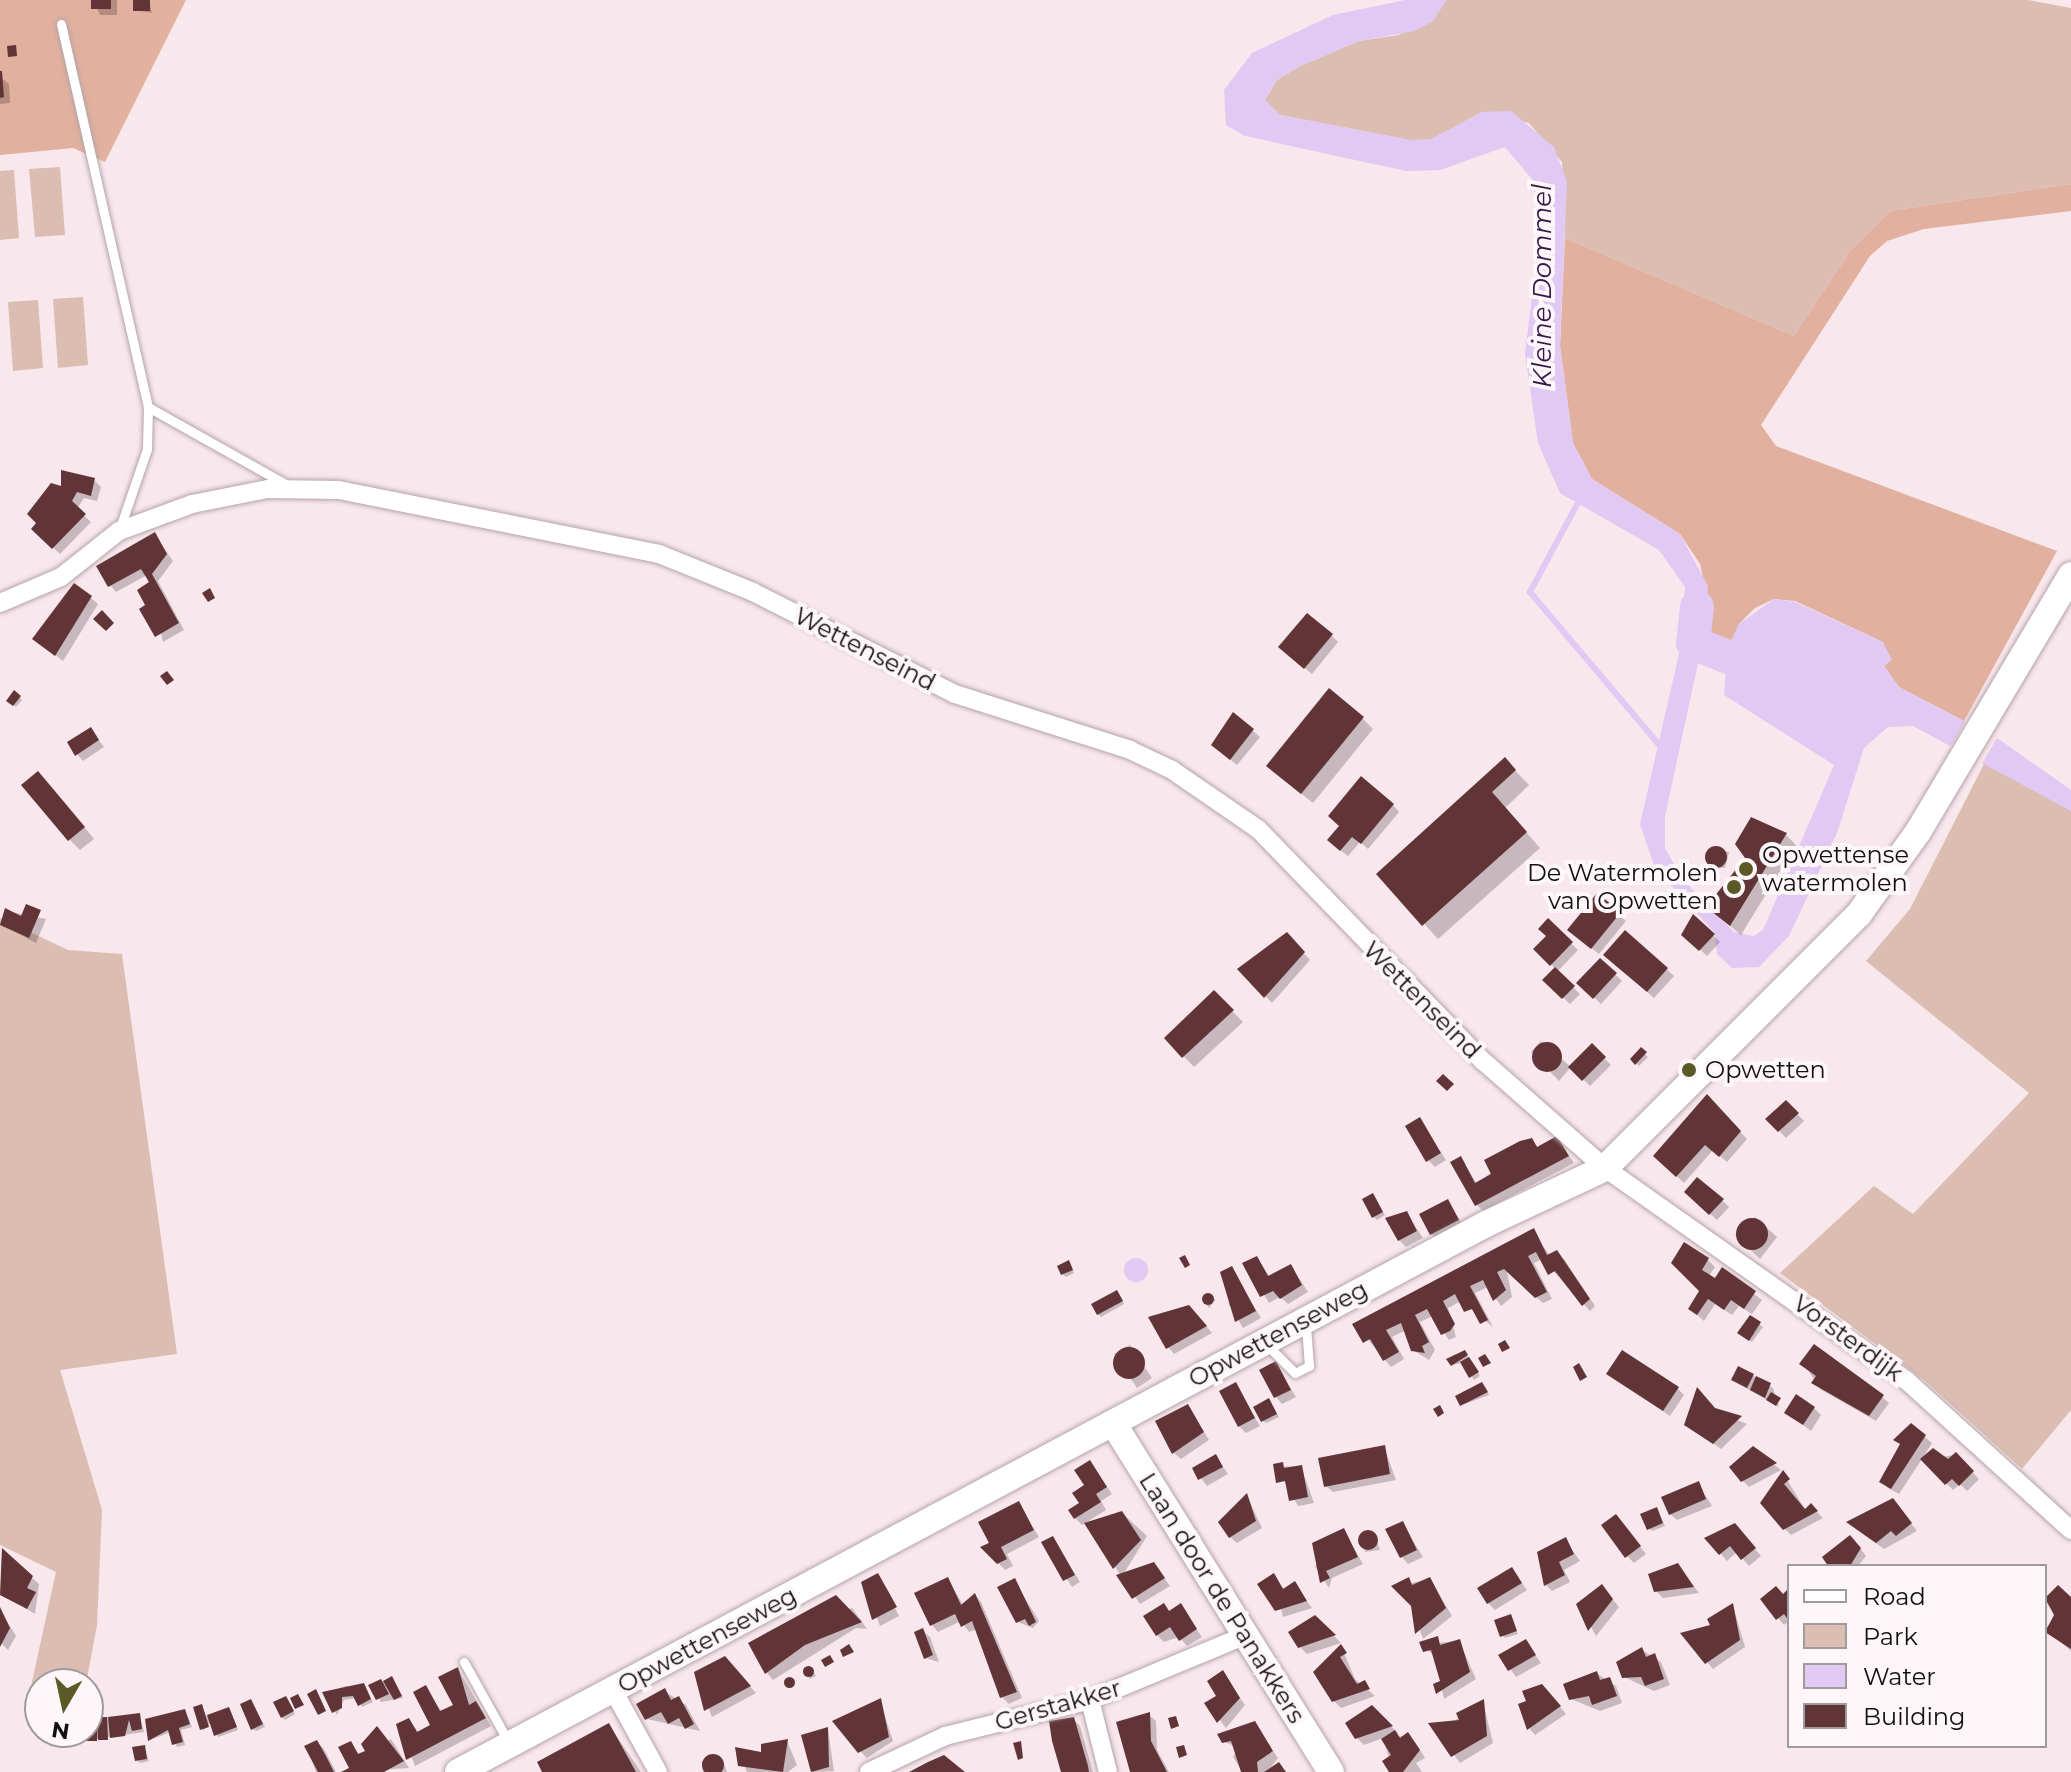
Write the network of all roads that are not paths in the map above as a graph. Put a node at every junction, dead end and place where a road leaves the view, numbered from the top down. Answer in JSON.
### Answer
{"nodes":[{"id":1,"x":61,"y":24,"type":"dead end"},
{"id":2,"x":148,"y":407,"type":"junction"},
{"id":3,"x":291,"y":488,"type":"junction"},
{"id":4,"x":119,"y":531,"type":"junction"},
{"id":5,"x":2071,"y":575,"type":"edge"},
{"id":6,"x":0,"y":603,"type":"edge"},
{"id":7,"x":1605,"y":1168,"type":"junction"},
{"id":8,"x":1305,"y":1320,"type":"junction"},
{"id":9,"x":1264,"y":1342,"type":"junction"},
{"id":10,"x":1113,"y":1423,"type":"junction"},
{"id":11,"x":2071,"y":1530,"type":"edge"},
{"id":12,"x":1246,"y":1635,"type":"junction"},
{"id":13,"x":464,"y":1662,"type":"dead end"},
{"id":14,"x":613,"y":1690,"type":"junction"},
{"id":15,"x":1090,"y":1700,"type":"junction"},
{"id":16,"x":510,"y":1745,"type":"junction"},
{"id":17,"x":458,"y":1772,"type":"edge"},
{"id":18,"x":658,"y":1772,"type":"edge"},
{"id":19,"x":869,"y":1772,"type":"edge"},
{"id":20,"x":1108,"y":1772,"type":"edge"},
{"id":21,"x":1331,"y":1772,"type":"edge"}],
"edges":[{"from":1,"to":2,"type":"lane"},
{"from":2,"to":3,"type":"lane"},
{"from":2,"to":4,"type":"lane"},
{"from":3,"to":4,"type":"street","name":"Wettenseind"},
{"from":3,"to":7,"type":"street","name":"Wettenseind"},
{"from":4,"to":6,"type":"street","name":"Wettenseind"},
{"from":5,"to":7,"type":"street","name":"Opwettenseweg"},
{"from":7,"to":8,"type":"street","name":"Opwettenseweg"},
{"from":7,"to":11,"type":"street","name":"Vorsterdijk"},
{"from":8,"to":9,"type":"street","name":"Opwettenseweg"},
{"from":8,"to":9,"type":"lane"},
{"from":9,"to":10,"type":"street","name":"Opwettenseweg"},
{"from":10,"to":12,"type":"street","name":"Laan door de Panakkers"},
{"from":10,"to":14,"type":"street","name":"Opwettenseweg"},
{"from":12,"to":15,"type":"street","name":"Gerstakker"},
{"from":12,"to":21,"type":"street","name":"Laan door de Panakkers"},
{"from":13,"to":16,"type":"lane"},
{"from":14,"to":16,"type":"street","name":"Opwettenseweg"},
{"from":14,"to":18,"type":"street"},
{"from":15,"to":19,"type":"street","name":"Gerstakker"},
{"from":15,"to":20,"type":"street"},
{"from":16,"to":17,"type":"street","name":"Opwettenseweg"}]}
